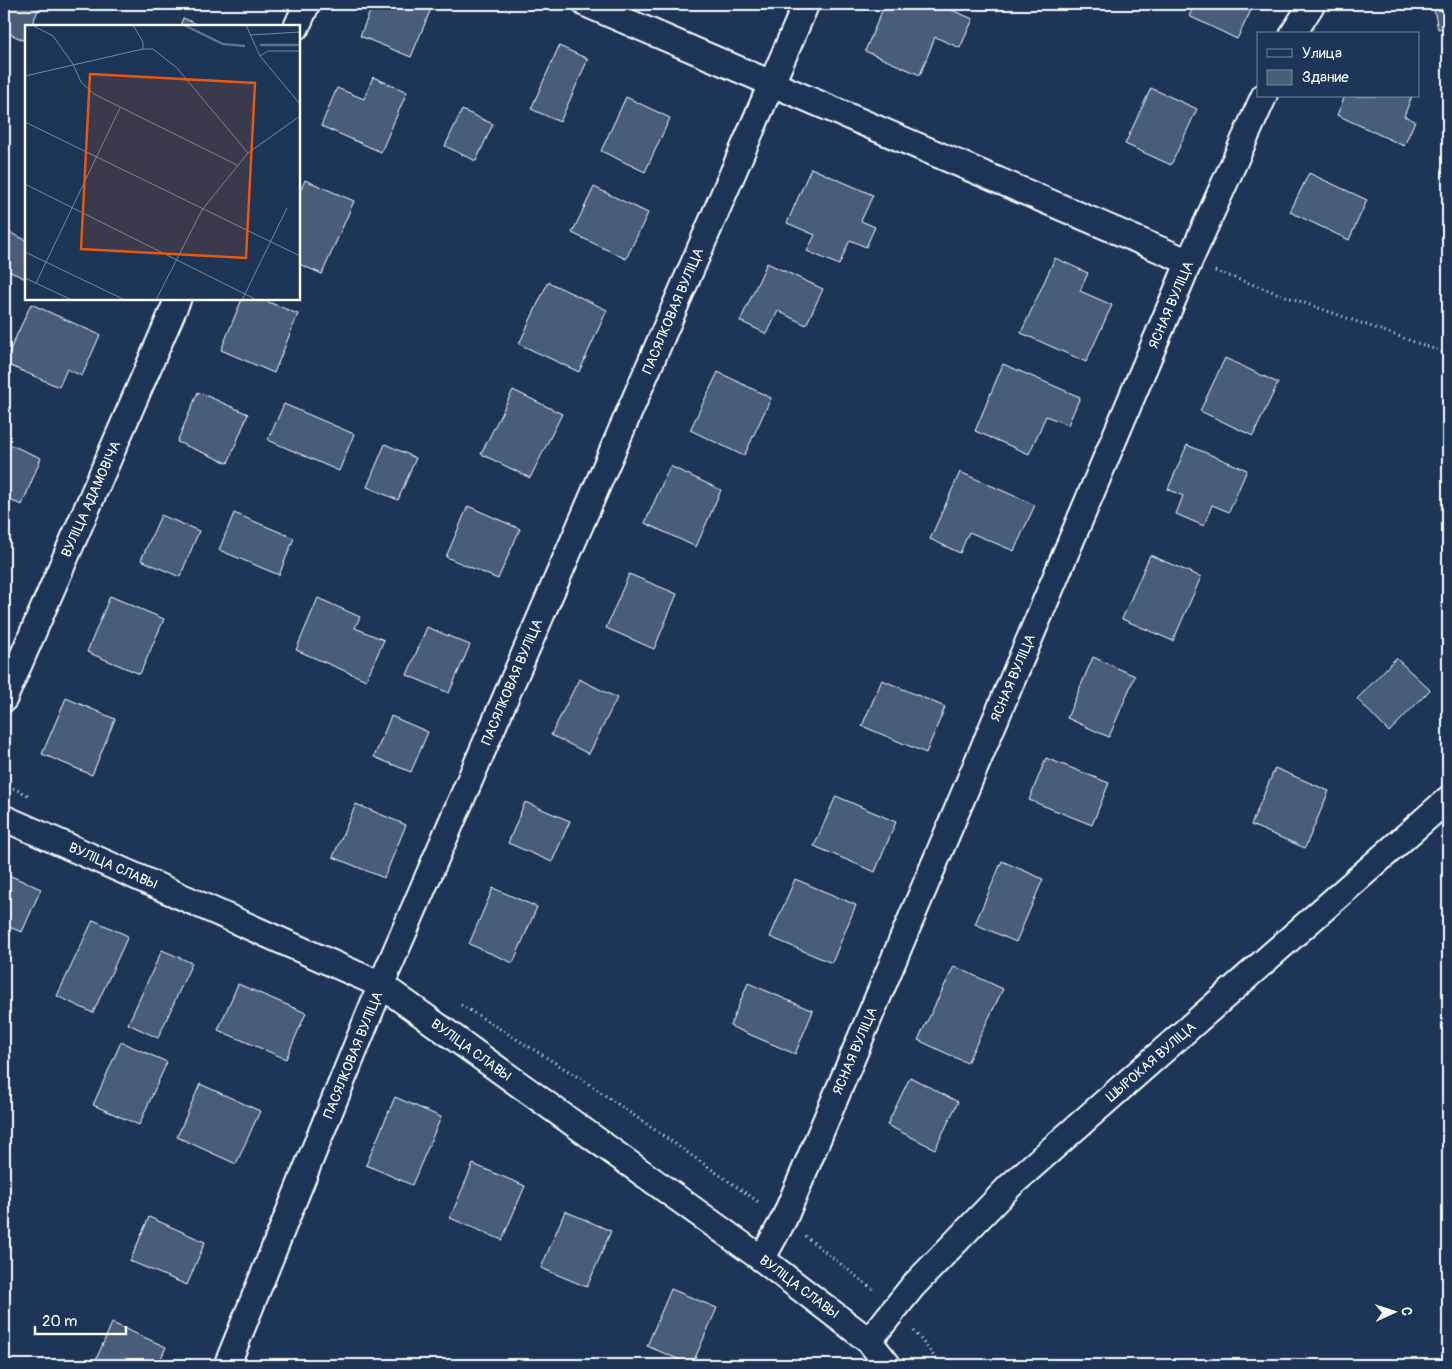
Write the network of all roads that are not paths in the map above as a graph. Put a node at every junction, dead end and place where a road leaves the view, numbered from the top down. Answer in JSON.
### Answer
{"nodes":[{"id":1,"x":307,"y":4,"type":"edge"},
{"id":2,"x":586,"y":4,"type":"edge"},
{"id":3,"x":806,"y":4,"type":"edge"},
{"id":4,"x":1312,"y":4,"type":"edge"},
{"id":5,"x":297,"y":25,"type":"edge"},
{"id":6,"x":1294,"y":32,"type":"edge"},
{"id":7,"x":772,"y":82,"type":"junction"},
{"id":8,"x":1263,"y":98,"type":"edge"},
{"id":9,"x":1189,"y":262,"type":"junction"},
{"id":10,"x":178,"y":300,"type":"edge"},
{"id":11,"x":4,"y":699,"type":"edge"},
{"id":12,"x":1448,"y":799,"type":"edge"},
{"id":13,"x":4,"y":818,"type":"edge"},
{"id":14,"x":381,"y":985,"type":"junction"},
{"id":15,"x":762,"y":1259,"type":"junction"},
{"id":16,"x":869,"y":1341,"type":"junction"},
{"id":17,"x":227,"y":1365,"type":"edge"},
{"id":18,"x":888,"y":1365,"type":"edge"}],
"edges":[{"from":1,"to":5,"type":"street"},
{"from":2,"to":7,"type":"street"},
{"from":3,"to":7,"type":"street","name":"ПАСЯЛКОВАЯ ВУЛІЦА"},
{"from":4,"to":6,"type":"street"},
{"from":7,"to":9,"type":"street"},
{"from":7,"to":14,"type":"street","name":"ПАСЯЛКОВАЯ ВУЛІЦА"},
{"from":8,"to":9,"type":"street","name":"ЯСНАЯ ВУЛІЦА"},
{"from":9,"to":15,"type":"street","name":"ЯСНАЯ ВУЛІЦА"},
{"from":10,"to":11,"type":"street","name":"ВУЛІЦА АДАМОВІЧА"},
{"from":12,"to":16,"type":"street","name":"ШЫРОКАЯ ВУЛІЦА"},
{"from":13,"to":14,"type":"street","name":"ВУЛІЦА СЛАВЫ"},
{"from":14,"to":15,"type":"street","name":"ВУЛІЦА СЛАВЫ"},
{"from":14,"to":17,"type":"street","name":"ПАСЯЛКОВАЯ ВУЛІЦА"},
{"from":15,"to":16,"type":"street","name":"ВУЛІЦА СЛАВЫ"},
{"from":16,"to":18,"type":"street","name":"ВУЛІЦА СЛАВЫ"}]}
